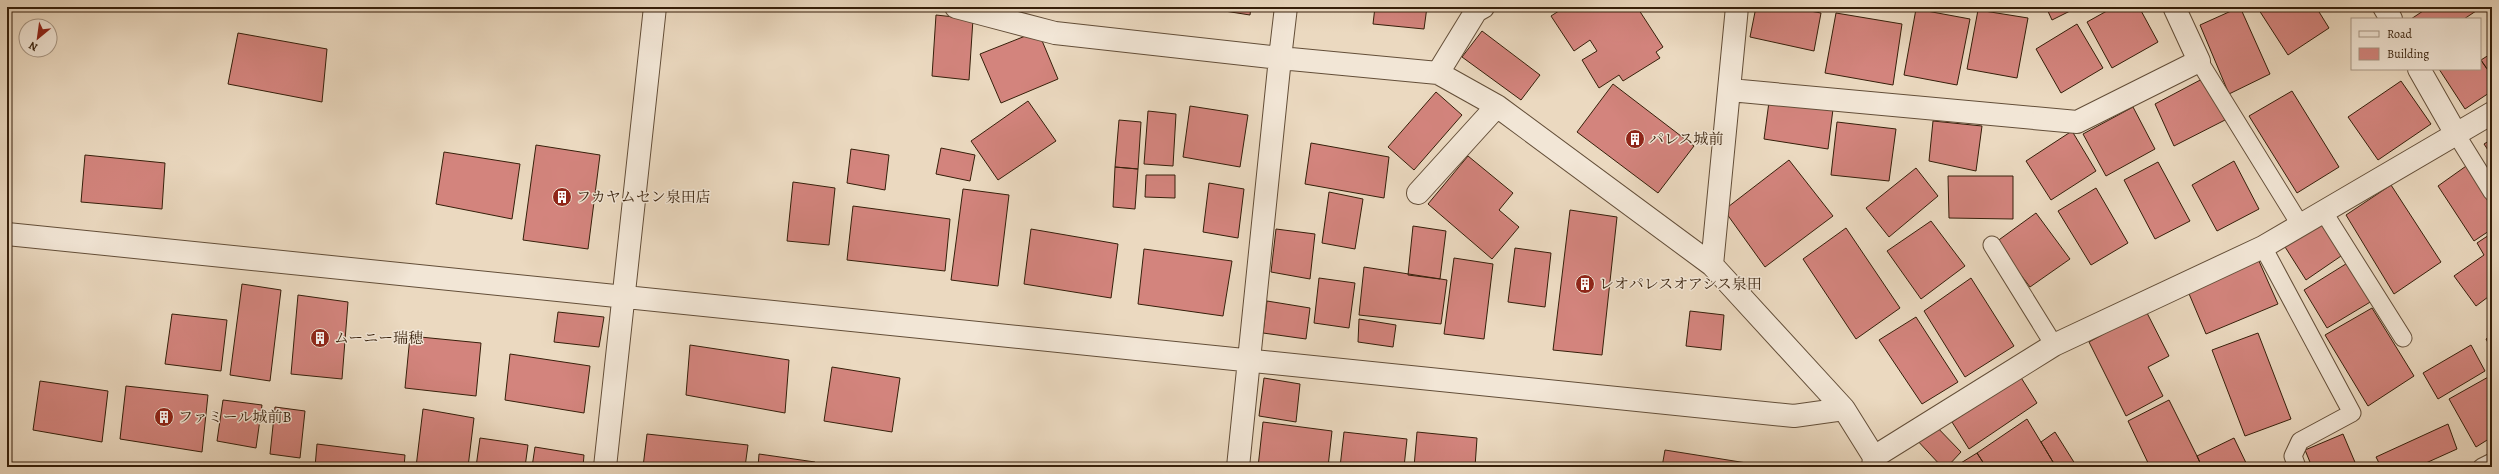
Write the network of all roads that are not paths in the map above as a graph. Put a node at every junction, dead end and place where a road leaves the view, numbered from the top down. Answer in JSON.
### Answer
{"nodes":[{"id":1,"x":655,"y":7,"type":"edge"},
{"id":2,"x":956,"y":7,"type":"edge"},
{"id":3,"x":1286,"y":7,"type":"edge"},
{"id":4,"x":1483,"y":7,"type":"edge"},
{"id":5,"x":1737,"y":7,"type":"edge"},
{"id":6,"x":2178,"y":7,"type":"edge"},
{"id":7,"x":2384,"y":7,"type":"edge"},
{"id":8,"x":2390,"y":18,"type":"edge"},
{"id":9,"x":1280,"y":58,"type":"junction"},
{"id":10,"x":2199,"y":61,"type":"junction"},
{"id":11,"x":2420,"y":70,"type":"edge"},
{"id":12,"x":1438,"y":73,"type":"junction"},
{"id":13,"x":1730,"y":90,"type":"junction"},
{"id":14,"x":1497,"y":106,"type":"junction"},
{"id":15,"x":2492,"y":113,"type":"edge"},
{"id":16,"x":2456,"y":134,"type":"junction"},
{"id":17,"x":2492,"y":192,"type":"edge"},
{"id":18,"x":1418,"y":193,"type":"dead end"},
{"id":19,"x":2323,"y":211,"type":"junction"},
{"id":20,"x":2301,"y":226,"type":"junction"},
{"id":21,"x":7,"y":234,"type":"edge"},
{"id":22,"x":1992,"y":245,"type":"dead end"},
{"id":23,"x":2263,"y":247,"type":"junction"},
{"id":24,"x":1712,"y":265,"type":"junction"},
{"id":25,"x":624,"y":298,"type":"junction"},
{"id":26,"x":2403,"y":338,"type":"dead end"},
{"id":27,"x":2054,"y":345,"type":"junction"},
{"id":28,"x":1248,"y":361,"type":"junction"},
{"id":29,"x":1844,"y":409,"type":"junction"},
{"id":30,"x":1874,"y":462,"type":"edge"},
{"id":31,"x":2492,"y":462,"type":"edge"},
{"id":32,"x":605,"y":467,"type":"edge"},
{"id":33,"x":1238,"y":467,"type":"edge"},
{"id":34,"x":2297,"y":467,"type":"edge"},
{"id":35,"x":2482,"y":467,"type":"edge"}],
"edges":[{"from":1,"to":25,"type":"street"},
{"from":2,"to":9,"type":"street"},
{"from":3,"to":9,"type":"street"},
{"from":4,"to":12,"type":"street"},
{"from":5,"to":13,"type":"street"},
{"from":6,"to":10,"type":"street"},
{"from":7,"to":8,"type":"street"},
{"from":9,"to":12,"type":"street"},
{"from":9,"to":28,"type":"street"},
{"from":10,"to":13,"type":"street"},
{"from":10,"to":20,"type":"lane"},
{"from":11,"to":16,"type":"street"},
{"from":12,"to":14,"type":"street"},
{"from":13,"to":24,"type":"street"},
{"from":14,"to":18,"type":"street"},
{"from":14,"to":24,"type":"street"},
{"from":15,"to":16,"type":"street"},
{"from":16,"to":17,"type":"lane"},
{"from":16,"to":19,"type":"street"},
{"from":19,"to":20,"type":"street"},
{"from":19,"to":26,"type":"lane"},
{"from":20,"to":23,"type":"street"},
{"from":21,"to":25,"type":"street"},
{"from":22,"to":27,"type":"lane"},
{"from":23,"to":27,"type":"street"},
{"from":23,"to":34,"type":"lane"},
{"from":24,"to":29,"type":"street"},
{"from":25,"to":28,"type":"street"},
{"from":25,"to":32,"type":"street"},
{"from":27,"to":30,"type":"street"},
{"from":28,"to":29,"type":"street"},
{"from":28,"to":33,"type":"street"},
{"from":29,"to":30,"type":"street"},
{"from":31,"to":35,"type":"lane"}]}
